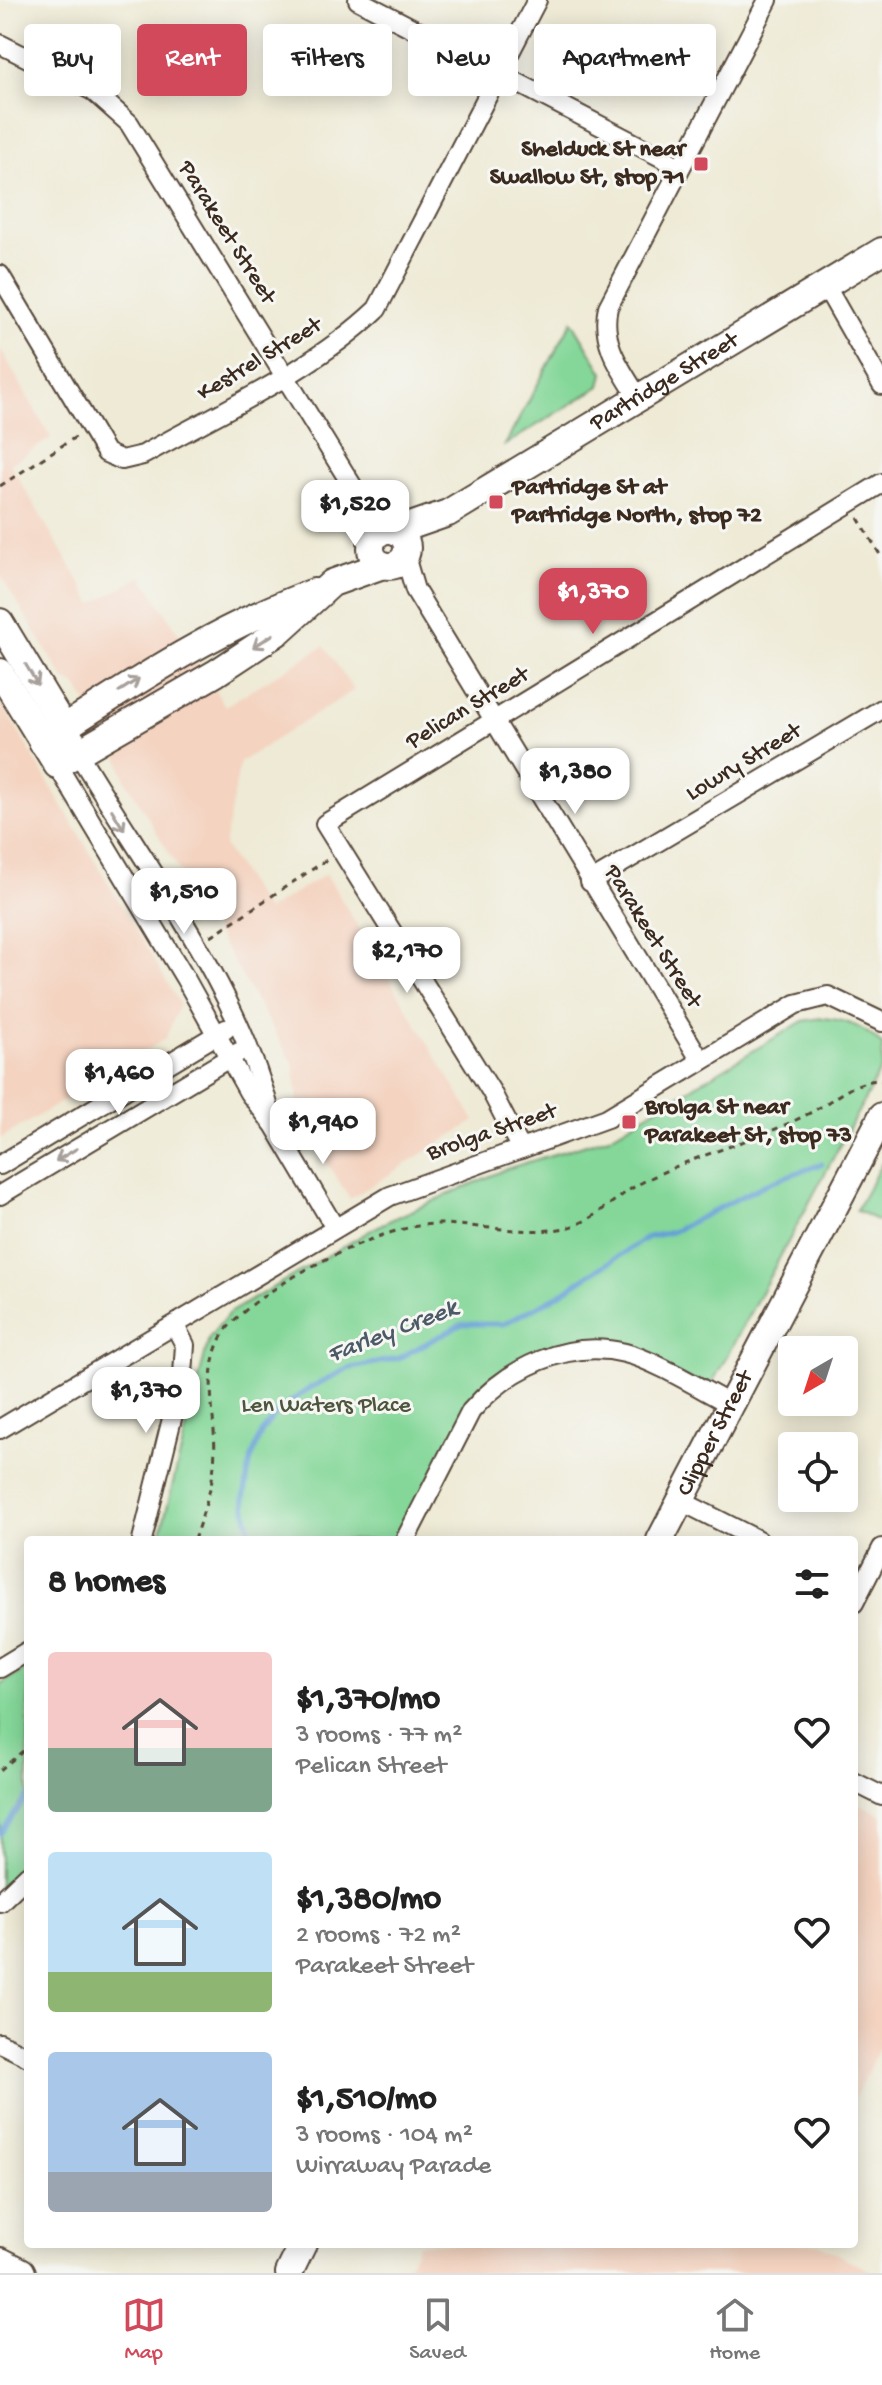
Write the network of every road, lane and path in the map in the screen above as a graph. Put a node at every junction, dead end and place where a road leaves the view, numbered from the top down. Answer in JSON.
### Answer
{"nodes":[{"id":1,"x":358,"y":0,"type":"edge"},
{"id":2,"x":537,"y":0,"type":"edge"},
{"id":3,"x":768,"y":0,"type":"edge"},
{"id":4,"x":408,"y":25,"type":"edge"},
{"id":5,"x":518,"y":38,"type":"edge"},
{"id":6,"x":0,"y":44,"type":"edge"},
{"id":7,"x":518,"y":81,"type":"edge"},
{"id":8,"x":488,"y":96,"type":"edge"},
{"id":9,"x":680,"y":167,"type":"junction"},
{"id":10,"x":882,"y":251,"type":"edge"},
{"id":11,"x":0,"y":275,"type":"edge"},
{"id":12,"x":825,"y":285,"type":"junction"},
{"id":13,"x":285,"y":374,"type":"junction"},
{"id":14,"x":882,"y":385,"type":"edge"},
{"id":15,"x":638,"y":397,"type":"junction"},
{"id":16,"x":90,"y":427,"type":"junction"},
{"id":17,"x":882,"y":483,"type":"edge"},
{"id":18,"x":0,"y":486,"type":"edge"},
{"id":19,"x":850,"y":504,"type":"junction"},
{"id":20,"x":389,"y":548,"type":"junction"},
{"id":21,"x":882,"y":558,"type":"edge"},
{"id":22,"x":330,"y":584,"type":"junction"},
{"id":23,"x":0,"y":622,"type":"edge"},
{"id":24,"x":0,"y":672,"type":"edge"},
{"id":25,"x":882,"y":709,"type":"edge"},
{"id":26,"x":494,"y":721,"type":"junction"},
{"id":27,"x":53,"y":735,"type":"junction"},
{"id":28,"x":68,"y":759,"type":"junction"},
{"id":29,"x":341,"y":850,"type":"junction"},
{"id":30,"x":590,"y":882,"type":"junction"},
{"id":31,"x":211,"y":937,"type":"dead end"},
{"id":32,"x":239,"y":1022,"type":"junction"},
{"id":33,"x":882,"y":1022,"type":"edge"},
{"id":34,"x":217,"y":1033,"type":"junction"},
{"id":35,"x":249,"y":1047,"type":"junction"},
{"id":36,"x":229,"y":1058,"type":"junction"},
{"id":37,"x":701,"y":1061,"type":"junction"},
{"id":38,"x":882,"y":1081,"type":"edge"},
{"id":39,"x":882,"y":1116,"type":"edge"},
{"id":40,"x":274,"y":1125,"type":"junction"},
{"id":41,"x":521,"y":1149,"type":"junction"},
{"id":42,"x":0,"y":1165,"type":"edge"},
{"id":43,"x":0,"y":1195,"type":"edge"},
{"id":44,"x":335,"y":1228,"type":"junction"},
{"id":45,"x":175,"y":1326,"type":"junction"},
{"id":46,"x":730,"y":1404,"type":"junction"},
{"id":47,"x":0,"y":1429,"type":"edge"},
{"id":48,"x":681,"y":1501,"type":"junction"},
{"id":49,"x":143,"y":1536,"type":"edge"},
{"id":50,"x":195,"y":1536,"type":"edge"},
{"id":51,"x":407,"y":1536,"type":"edge"},
{"id":52,"x":662,"y":1536,"type":"edge"},
{"id":53,"x":750,"y":1536,"type":"edge"},
{"id":54,"x":882,"y":1548,"type":"edge"},
{"id":55,"x":858,"y":1591,"type":"edge"},
{"id":56,"x":24,"y":1653,"type":"edge"},
{"id":57,"x":0,"y":1668,"type":"edge"},
{"id":58,"x":24,"y":1750,"type":"edge"},
{"id":59,"x":0,"y":1770,"type":"edge"},
{"id":60,"x":858,"y":1784,"type":"edge"},
{"id":61,"x":882,"y":1796,"type":"edge"},
{"id":62,"x":24,"y":1879,"type":"edge"},
{"id":63,"x":0,"y":1902,"type":"edge"},
{"id":64,"x":0,"y":2043,"type":"edge"},
{"id":65,"x":24,"y":2055,"type":"edge"},
{"id":66,"x":301,"y":2248,"type":"edge"},
{"id":67,"x":0,"y":2263,"type":"edge"},
{"id":68,"x":20,"y":2273,"type":"edge"},
{"id":69,"x":289,"y":2273,"type":"edge"}],
"edges":[{"from":1,"to":4,"type":"street"},
{"from":2,"to":5,"type":"street","name":"Kestrel Street"},
{"from":3,"to":9,"type":"street"},
{"from":6,"to":13,"type":"street","name":"Parakeet Street"},
{"from":7,"to":9,"type":"street"},
{"from":8,"to":13,"type":"street","name":"Kestrel Street"},
{"from":9,"to":15,"type":"street"},
{"from":10,"to":12,"type":"street","name":"Partridge Street"},
{"from":11,"to":16,"type":"street","name":"Kestrel Street"},
{"from":12,"to":14,"type":"street"},
{"from":12,"to":15,"type":"street","name":"Partridge Street"},
{"from":13,"to":16,"type":"street","name":"Kestrel Street"},
{"from":13,"to":20,"type":"street","name":"Parakeet Street"},
{"from":15,"to":20,"type":"street","name":"Partridge Street"},
{"from":16,"to":18,"type":"path"},
{"from":17,"to":19,"type":"street","name":"Pelican Street"},
{"from":19,"to":21,"type":"path"},
{"from":19,"to":26,"type":"street","name":"Pelican Street"},
{"from":20,"to":22,"type":"street","name":"Partridge Street"},
{"from":20,"to":26,"type":"street","name":"Parakeet Street"},
{"from":27,"to":22,"type":"street","name":"Partridge Street","one_way":true},
{"from":22,"to":28,"type":"street","name":"Partridge Street","one_way":true},
{"from":23,"to":27,"type":"street","one_way":true},
{"from":24,"to":27,"type":"street"},
{"from":25,"to":30,"type":"street","name":"Lowry Street"},
{"from":26,"to":29,"type":"street","name":"Pelican Street"},
{"from":26,"to":30,"type":"street","name":"Parakeet Street"},
{"from":27,"to":28,"type":"street"},
{"from":28,"to":32,"type":"street","one_way":true},
{"from":28,"to":34,"type":"street"},
{"from":29,"to":31,"type":"path"},
{"from":29,"to":41,"type":"street"},
{"from":30,"to":37,"type":"street","name":"Parakeet Street"},
{"from":32,"to":34,"type":"street"},
{"from":32,"to":35,"type":"street"},
{"from":33,"to":37,"type":"street","name":"Brolga Street"},
{"from":34,"to":36,"type":"street"},
{"from":34,"to":42,"type":"street"},
{"from":35,"to":36,"type":"street"},
{"from":35,"to":40,"type":"street"},
{"from":36,"to":40,"type":"street"},
{"from":36,"to":43,"type":"street","one_way":true},
{"from":37,"to":41,"type":"street","name":"Brolga Street"},
{"from":38,"to":50,"type":"path"},
{"from":39,"to":46,"type":"street","name":"Clipper Street"},
{"from":40,"to":44,"type":"street"},
{"from":41,"to":44,"type":"street","name":"Brolga Street"},
{"from":44,"to":45,"type":"street","name":"Brolga Street"},
{"from":45,"to":47,"type":"street","name":"Brolga Street"},
{"from":45,"to":49,"type":"street"},
{"from":46,"to":48,"type":"street","name":"Clipper Street"},
{"from":46,"to":51,"type":"street"},
{"from":48,"to":52,"type":"street","name":"Clipper Street"},
{"from":48,"to":53,"type":"street"},
{"from":54,"to":55,"type":"street"},
{"from":56,"to":57,"type":"street"},
{"from":58,"to":59,"type":"path"},
{"from":60,"to":61,"type":"street"},
{"from":62,"to":63,"type":"street"},
{"from":64,"to":65,"type":"street"},
{"from":66,"to":69,"type":"street"},
{"from":67,"to":68,"type":"main road"}]}
